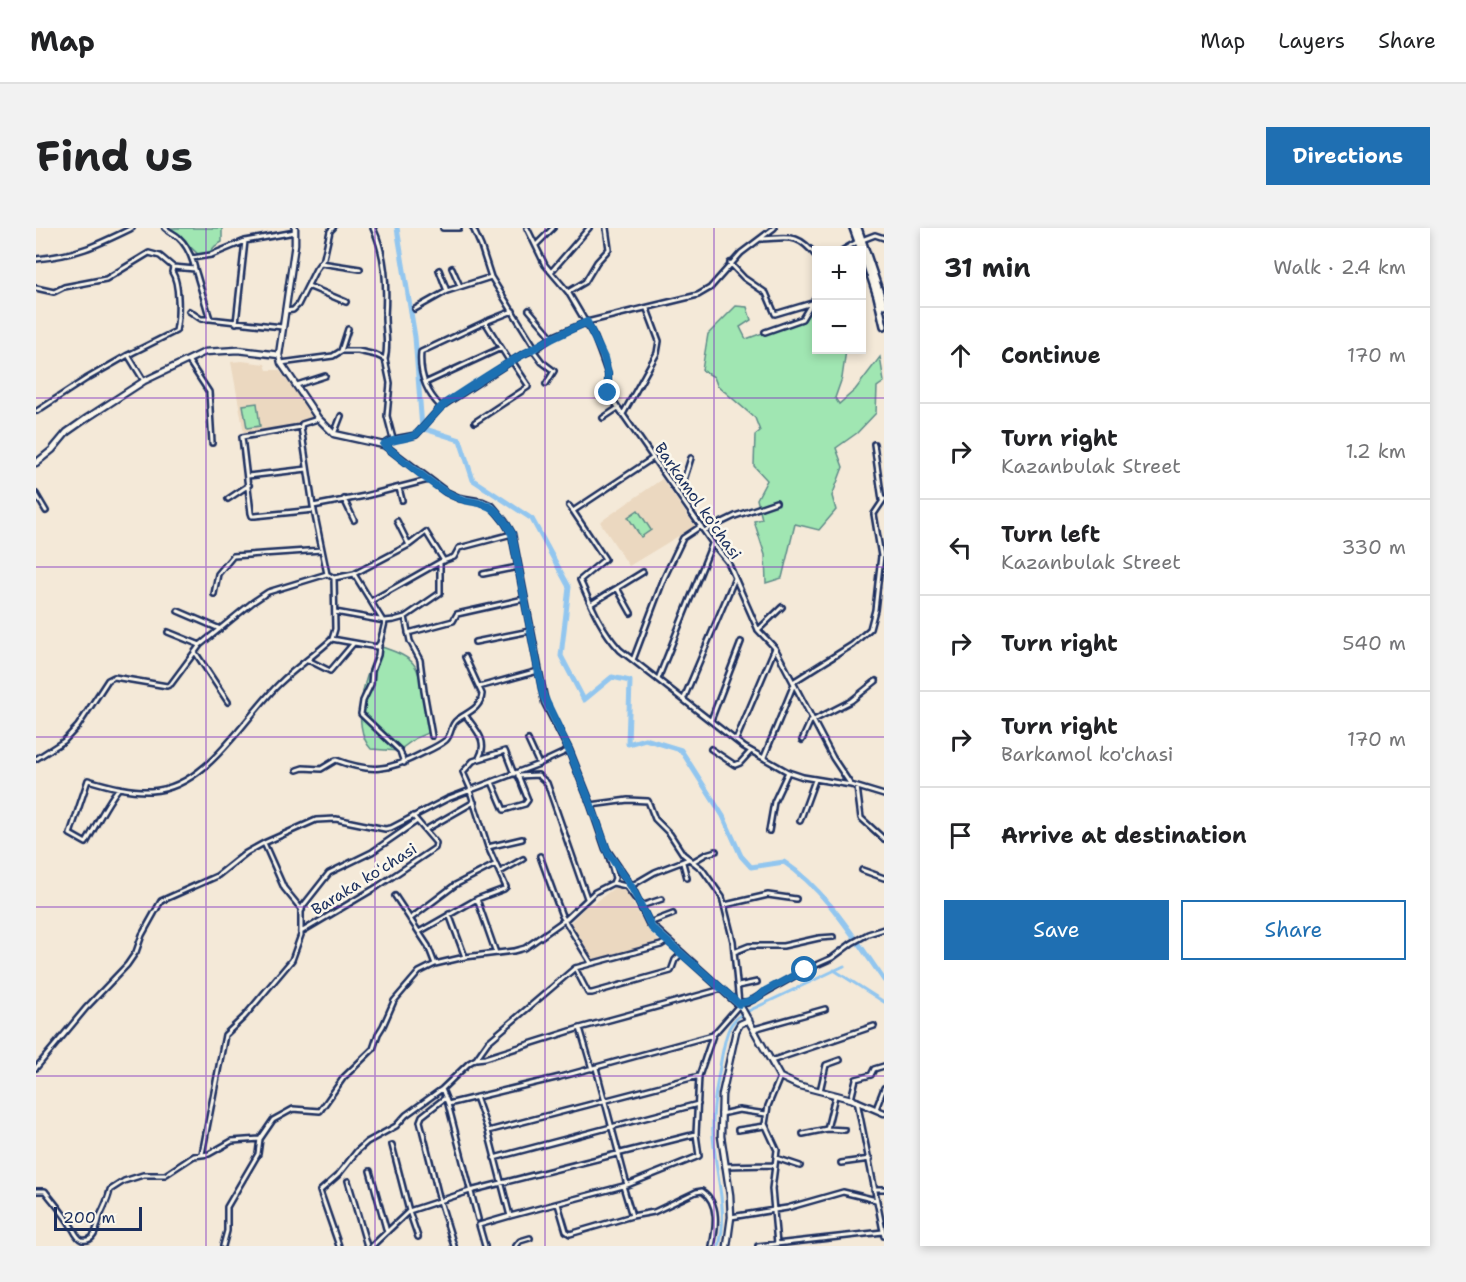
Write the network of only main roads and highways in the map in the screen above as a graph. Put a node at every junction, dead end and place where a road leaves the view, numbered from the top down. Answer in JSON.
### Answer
{"nodes":[{"id":1,"x":856,"y":228,"type":"edge"},
{"id":2,"x":295,"y":230,"type":"edge"},
{"id":3,"x":860,"y":241,"type":"junction"},
{"id":4,"x":860,"y":246,"type":"edge"},
{"id":5,"x":866,"y":265,"type":"edge"},
{"id":6,"x":883,"y":295,"type":"edge"},
{"id":7,"x":884,"y":305,"type":"edge"},
{"id":8,"x":884,"y":326,"type":"edge"},
{"id":9,"x":279,"y":355,"type":"junction"},
{"id":10,"x":36,"y":463,"type":"edge"},
{"id":11,"x":748,"y":1018,"type":"junction"},
{"id":12,"x":884,"y":1113,"type":"edge"},
{"id":13,"x":727,"y":1246,"type":"edge"}],
"edges":[{"from":1,"to":3,"type":"main road"},
{"from":2,"to":9,"type":"main road"},
{"from":3,"to":4,"type":"main road"},
{"from":3,"to":6,"type":"main road"},
{"from":5,"to":8,"type":"main road"},
{"from":6,"to":7,"type":"main road"},
{"from":9,"to":10,"type":"main road"},
{"from":9,"to":11,"type":"main road"},
{"from":11,"to":12,"type":"main road"},
{"from":11,"to":13,"type":"main road"}]}
